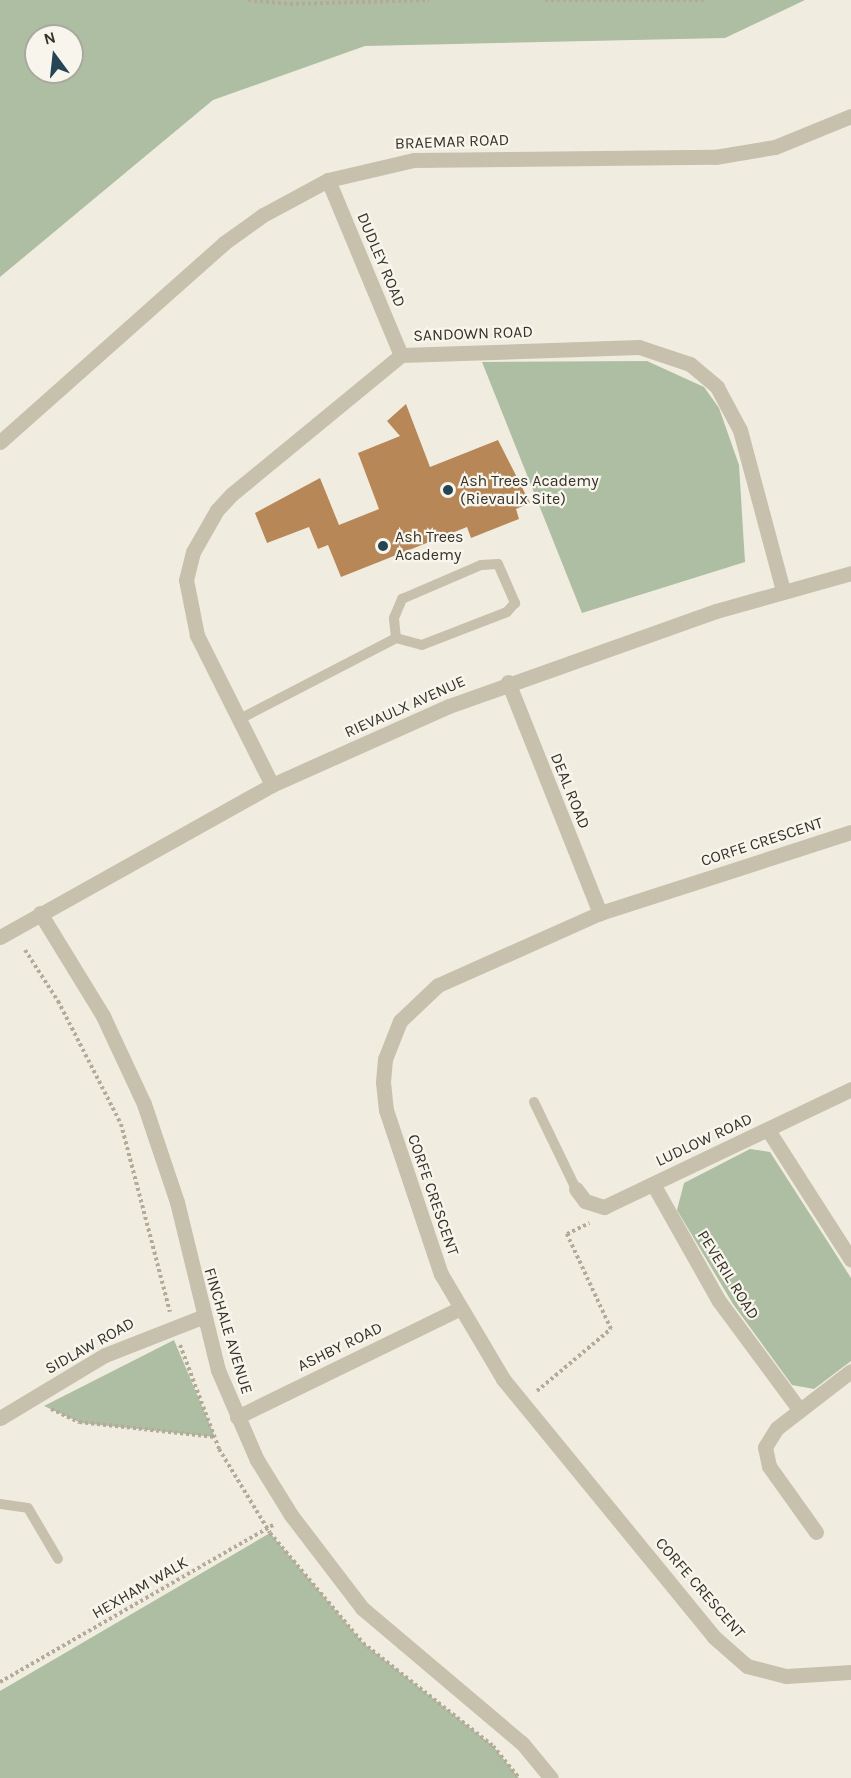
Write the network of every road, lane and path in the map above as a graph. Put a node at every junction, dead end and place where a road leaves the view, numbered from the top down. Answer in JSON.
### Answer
{"nodes":[{"id":1,"x":248,"y":0,"type":"edge"},
{"id":2,"x":429,"y":0,"type":"edge"},
{"id":3,"x":545,"y":0,"type":"edge"},
{"id":4,"x":707,"y":0,"type":"edge"},
{"id":5,"x":851,"y":116,"type":"edge"},
{"id":6,"x":328,"y":180,"type":"junction"},
{"id":7,"x":401,"y":355,"type":"junction"},
{"id":8,"x":0,"y":442,"type":"edge"},
{"id":9,"x":851,"y":573,"type":"edge"},
{"id":10,"x":783,"y":590,"type":"junction"},
{"id":11,"x":396,"y":638,"type":"junction"},
{"id":12,"x":508,"y":682,"type":"junction"},
{"id":13,"x":240,"y":719,"type":"junction"},
{"id":14,"x":272,"y":785,"type":"junction"},
{"id":15,"x":851,"y":832,"type":"edge"},
{"id":16,"x":40,"y":912,"type":"junction"},
{"id":17,"x":600,"y":913,"type":"junction"},
{"id":18,"x":0,"y":937,"type":"edge"},
{"id":19,"x":851,"y":1089,"type":"edge"},
{"id":20,"x":534,"y":1102,"type":"dead end"},
{"id":21,"x":768,"y":1130,"type":"junction"},
{"id":22,"x":654,"y":1184,"type":"junction"},
{"id":23,"x":576,"y":1189,"type":"joint"},
{"id":24,"x":604,"y":1207,"type":"junction"},
{"id":25,"x":851,"y":1260,"type":"edge"},
{"id":26,"x":458,"y":1309,"type":"junction"},
{"id":27,"x":202,"y":1317,"type":"junction"},
{"id":28,"x":851,"y":1371,"type":"edge"},
{"id":29,"x":55,"y":1400,"type":"dead end"},
{"id":30,"x":522,"y":1403,"type":"junction"},
{"id":31,"x":800,"y":1409,"type":"junction"},
{"id":32,"x":237,"y":1417,"type":"junction"},
{"id":33,"x":0,"y":1418,"type":"edge"},
{"id":34,"x":215,"y":1437,"type":"dead end"},
{"id":35,"x":0,"y":1504,"type":"edge"},
{"id":36,"x":291,"y":1515,"type":"junction"},
{"id":37,"x":816,"y":1532,"type":"dead end"},
{"id":38,"x":58,"y":1559,"type":"dead end"},
{"id":39,"x":851,"y":1672,"type":"edge"},
{"id":40,"x":0,"y":1682,"type":"edge"},
{"id":41,"x":551,"y":1778,"type":"edge"}],
"edges":[{"from":1,"to":2,"type":"path"},
{"from":3,"to":4,"type":"path"},
{"from":5,"to":6,"type":"street","name":"BRAEMAR ROAD"},
{"from":6,"to":7,"type":"street","name":"DUDLEY ROAD"},
{"from":6,"to":8,"type":"street","name":"BRAEMAR ROAD"},
{"from":7,"to":10,"type":"street","name":"SANDOWN ROAD"},
{"from":7,"to":13,"type":"street","name":"SANDOWN ROAD"},
{"from":9,"to":10,"type":"street","name":"RIEVAULX AVENUE"},
{"from":10,"to":12,"type":"street","name":"RIEVAULX AVENUE"},
{"from":11,"to":11,"type":"lane"},
{"from":11,"to":13,"type":"lane"},
{"from":12,"to":14,"type":"street","name":"RIEVAULX AVENUE"},
{"from":12,"to":17,"type":"street","name":"DEAL ROAD"},
{"from":13,"to":14,"type":"street","name":"SANDOWN ROAD"},
{"from":14,"to":16,"type":"street","name":"RIEVAULX AVENUE"},
{"from":15,"to":17,"type":"street","name":"CORFE CRESCENT"},
{"from":16,"to":18,"type":"street","name":"RIEVAULX AVENUE"},
{"from":16,"to":27,"type":"street","name":"FINCHALE AVENUE"},
{"from":17,"to":26,"type":"street","name":"CORFE CRESCENT"},
{"from":19,"to":21,"type":"street","name":"LUDLOW ROAD"},
{"from":20,"to":23,"type":"lane"},
{"from":21,"to":22,"type":"street","name":"LUDLOW ROAD"},
{"from":21,"to":25,"type":"street"},
{"from":22,"to":24,"type":"street","name":"LUDLOW ROAD"},
{"from":22,"to":31,"type":"street","name":"PEVERIL ROAD"},
{"from":23,"to":24,"type":"street"},
{"from":24,"to":30,"type":"path"},
{"from":26,"to":30,"type":"street","name":"CORFE CRESCENT"},
{"from":26,"to":32,"type":"street","name":"ASHBY ROAD"},
{"from":27,"to":32,"type":"street","name":"FINCHALE AVENUE"},
{"from":27,"to":33,"type":"street","name":"SIDLAW ROAD"},
{"from":28,"to":31,"type":"street"},
{"from":29,"to":34,"type":"path"},
{"from":30,"to":39,"type":"street","name":"CORFE CRESCENT"},
{"from":31,"to":37,"type":"street"},
{"from":32,"to":36,"type":"street","name":"FINCHALE AVENUE"},
{"from":35,"to":38,"type":"lane"},
{"from":36,"to":40,"type":"path","name":"HEXHAM WALK"},
{"from":36,"to":41,"type":"street","name":"FINCHALE AVENUE"}]}
